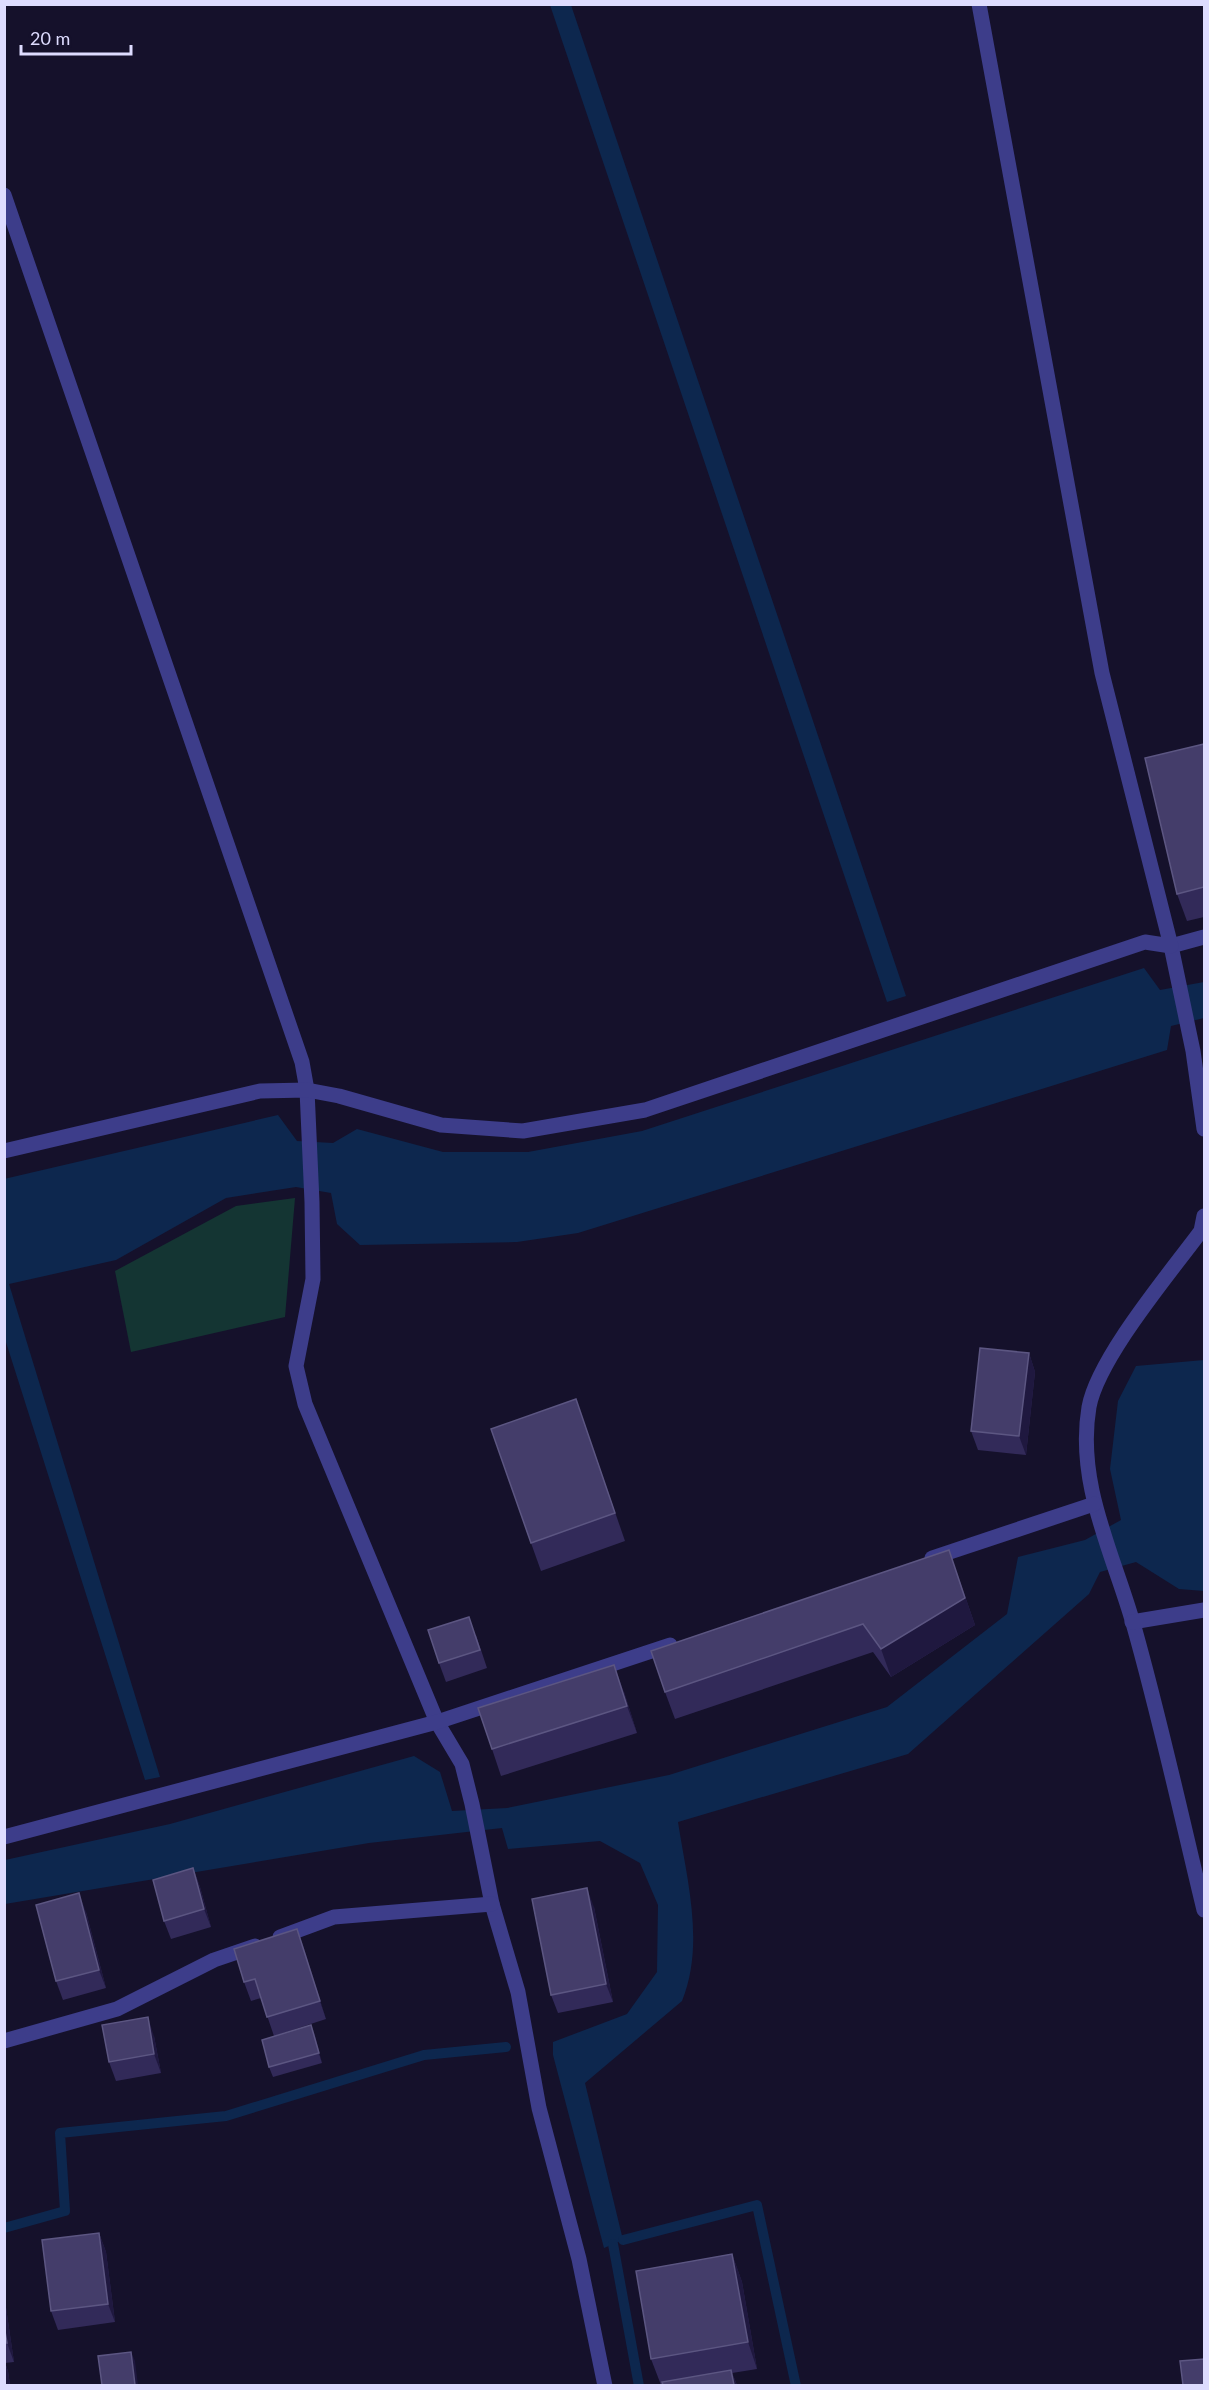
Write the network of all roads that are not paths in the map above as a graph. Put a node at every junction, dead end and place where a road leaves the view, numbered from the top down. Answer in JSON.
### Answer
{"nodes":[{"id":1,"x":979,"y":4,"type":"edge"},
{"id":2,"x":4,"y":195,"type":"edge"},
{"id":3,"x":1204,"y":937,"type":"edge"},
{"id":4,"x":1171,"y":946,"type":"junction"},
{"id":5,"x":1199,"y":1050,"type":"edge"},
{"id":6,"x":307,"y":1090,"type":"junction"},
{"id":7,"x":1204,"y":1129,"type":"edge"},
{"id":8,"x":4,"y":1150,"type":"edge"},
{"id":9,"x":1204,"y":1216,"type":"edge"},
{"id":10,"x":1094,"y":1504,"type":"junction"},
{"id":11,"x":913,"y":1564,"type":"edge"},
{"id":12,"x":1204,"y":1610,"type":"edge"},
{"id":13,"x":1132,"y":1622,"type":"junction"},
{"id":14,"x":686,"y":1640,"type":"edge"},
{"id":15,"x":437,"y":1722,"type":"junction"},
{"id":16,"x":4,"y":1837,"type":"edge"},
{"id":17,"x":492,"y":1904,"type":"junction"},
{"id":18,"x":1204,"y":1910,"type":"edge"},
{"id":19,"x":4,"y":2041,"type":"edge"},
{"id":20,"x":605,"y":2385,"type":"edge"}],
"edges":[{"from":1,"to":4,"type":"street"},
{"from":2,"to":6,"type":"street"},
{"from":3,"to":4,"type":"street"},
{"from":4,"to":5,"type":"street"},
{"from":4,"to":6,"type":"street"},
{"from":5,"to":7,"type":"street"},
{"from":6,"to":8,"type":"street"},
{"from":6,"to":15,"type":"street"},
{"from":9,"to":10,"type":"street"},
{"from":10,"to":11,"type":"street"},
{"from":10,"to":13,"type":"street"},
{"from":12,"to":13,"type":"street"},
{"from":13,"to":18,"type":"street"},
{"from":14,"to":15,"type":"street"},
{"from":15,"to":16,"type":"street"},
{"from":15,"to":17,"type":"street"},
{"from":17,"to":19,"type":"street"},
{"from":17,"to":20,"type":"street"}]}
